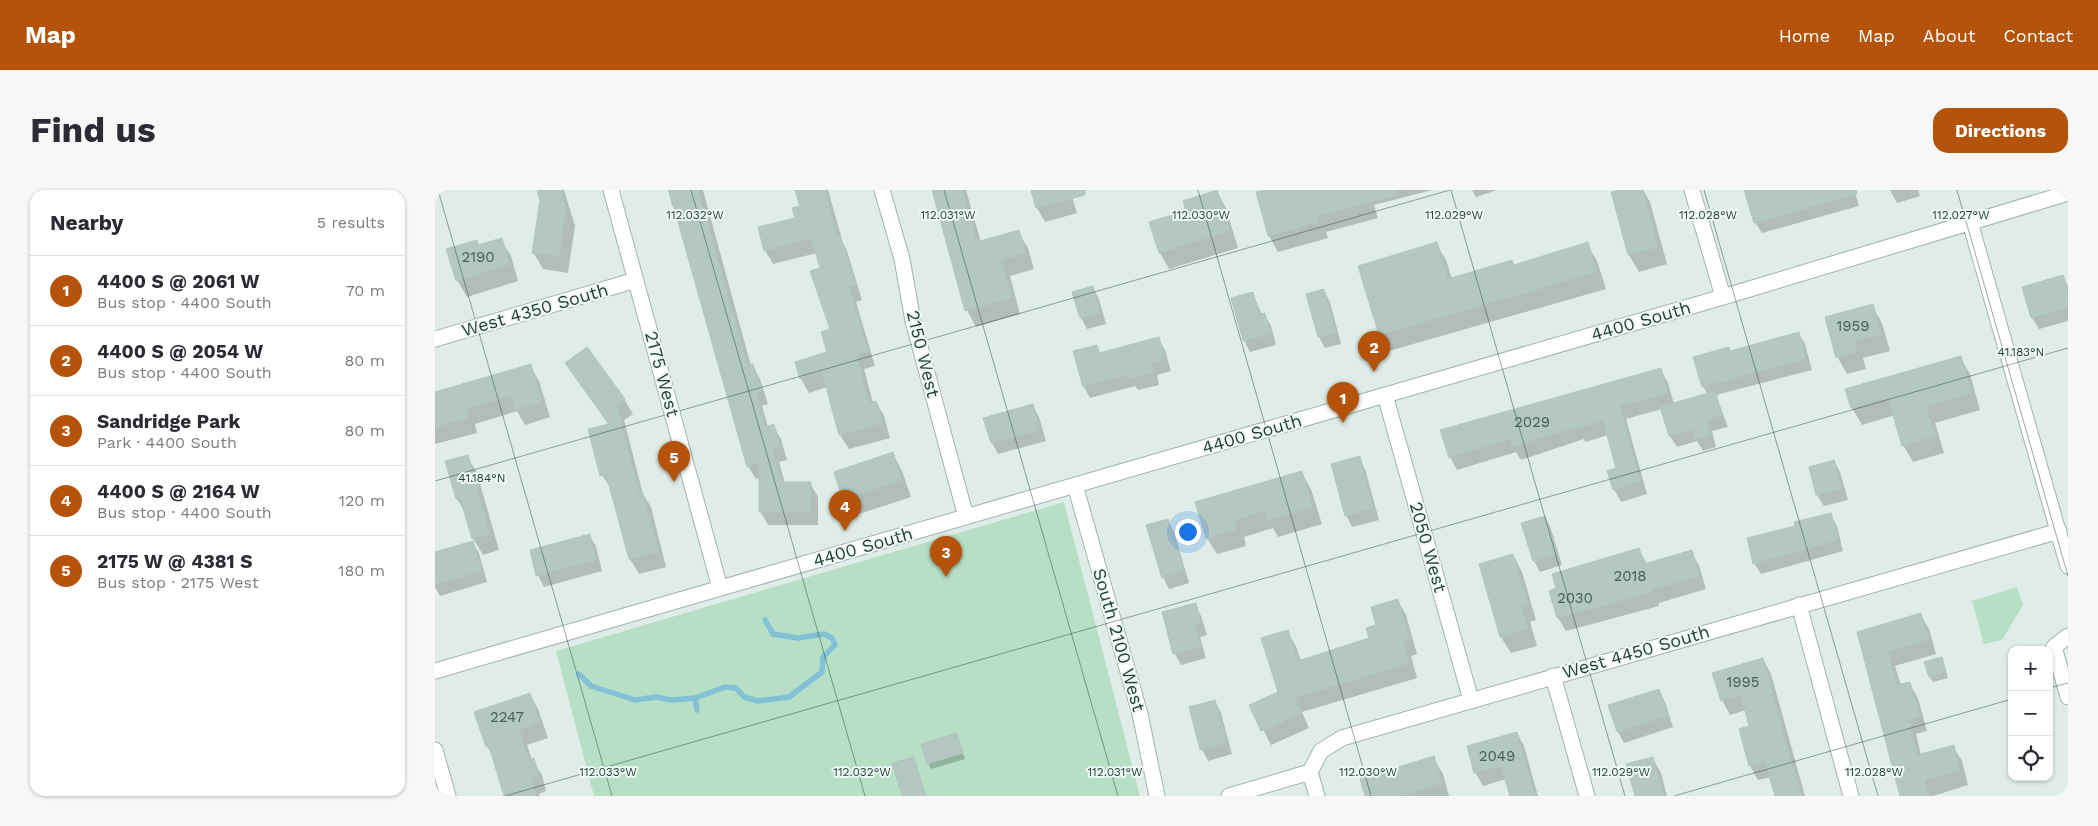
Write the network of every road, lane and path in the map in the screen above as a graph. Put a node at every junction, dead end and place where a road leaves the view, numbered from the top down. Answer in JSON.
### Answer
{"nodes":[{"id":1,"x":611,"y":190,"type":"edge"},
{"id":2,"x":883,"y":190,"type":"edge"},
{"id":3,"x":1692,"y":190,"type":"edge"},
{"id":4,"x":2068,"y":193,"type":"edge"},
{"id":5,"x":1970,"y":222,"type":"junction"},
{"id":6,"x":636,"y":280,"type":"junction"},
{"id":7,"x":1723,"y":297,"type":"junction"},
{"id":8,"x":435,"y":339,"type":"edge"},
{"id":9,"x":1385,"y":395,"type":"junction"},
{"id":10,"x":1075,"y":485,"type":"junction"},
{"id":11,"x":966,"y":517,"type":"junction"},
{"id":12,"x":2059,"y":531,"type":"junction"},
{"id":13,"x":2068,"y":566,"type":"edge"},
{"id":14,"x":721,"y":588,"type":"junction"},
{"id":15,"x":1799,"y":605,"type":"junction"},
{"id":16,"x":2068,"y":636,"type":"edge"},
{"id":17,"x":435,"y":671,"type":"edge"},
{"id":18,"x":1553,"y":676,"type":"junction"},
{"id":19,"x":2068,"y":697,"type":"edge"},
{"id":20,"x":1471,"y":700,"type":"junction"},
{"id":21,"x":435,"y":750,"type":"edge"},
{"id":22,"x":1311,"y":772,"type":"junction"},
{"id":23,"x":448,"y":796,"type":"edge"},
{"id":24,"x":1157,"y":796,"type":"edge"},
{"id":25,"x":1229,"y":796,"type":"edge"},
{"id":26,"x":1317,"y":796,"type":"edge"},
{"id":27,"x":1587,"y":796,"type":"edge"},
{"id":28,"x":1851,"y":796,"type":"edge"}],
"edges":[{"from":1,"to":6,"type":"street","name":"2175 West"},
{"from":2,"to":11,"type":"street","name":"2150 West"},
{"from":3,"to":7,"type":"street"},
{"from":4,"to":5,"type":"street","name":"4400 South"},
{"from":5,"to":7,"type":"street","name":"4400 South"},
{"from":5,"to":12,"type":"street"},
{"from":6,"to":8,"type":"street","name":"West 4350 South"},
{"from":6,"to":14,"type":"street","name":"2175 West"},
{"from":7,"to":9,"type":"street","name":"4400 South"},
{"from":9,"to":10,"type":"street","name":"4400 South"},
{"from":9,"to":20,"type":"street","name":"2050 West"},
{"from":10,"to":11,"type":"street","name":"4400 South"},
{"from":10,"to":24,"type":"street","name":"South 2100 West"},
{"from":11,"to":14,"type":"street","name":"4400 South"},
{"from":12,"to":13,"type":"street"},
{"from":12,"to":15,"type":"street","name":"West 4450 South"},
{"from":14,"to":17,"type":"street","name":"4400 South"},
{"from":15,"to":18,"type":"street","name":"West 4450 South"},
{"from":15,"to":28,"type":"street"},
{"from":16,"to":19,"type":"street"},
{"from":18,"to":20,"type":"street","name":"West 4450 South"},
{"from":18,"to":27,"type":"street"},
{"from":20,"to":22,"type":"street","name":"West 4450 South"},
{"from":21,"to":23,"type":"street"},
{"from":22,"to":25,"type":"street"},
{"from":22,"to":26,"type":"street"}]}
